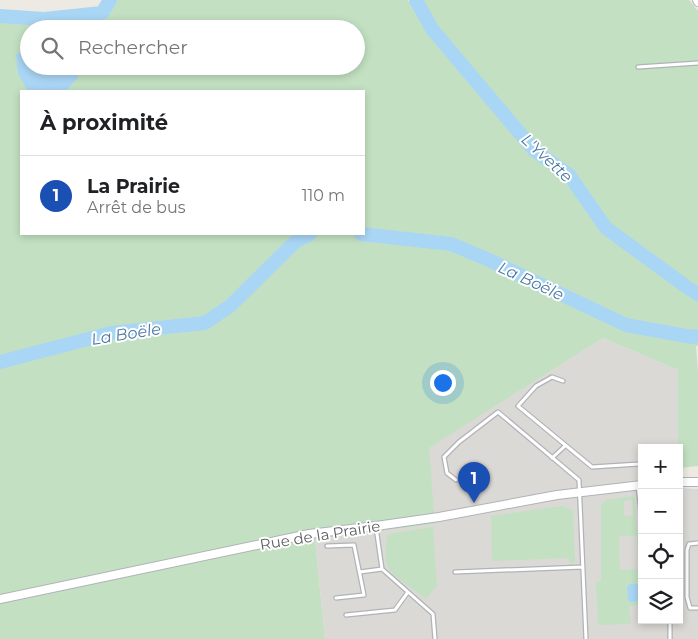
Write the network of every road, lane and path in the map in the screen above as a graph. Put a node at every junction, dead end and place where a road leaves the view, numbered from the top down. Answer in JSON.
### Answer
{"nodes":[{"id":1,"x":698,"y":63,"type":"edge"},
{"id":2,"x":638,"y":67,"type":"dead end"},
{"id":3,"x":563,"y":381,"type":"dead end"},
{"id":4,"x":565,"y":446,"type":"junction"},
{"id":5,"x":552,"y":458,"type":"junction"},
{"id":6,"x":638,"y":464,"type":"edge"},
{"id":7,"x":456,"y":480,"type":"dead end"},
{"id":8,"x":683,"y":482,"type":"edge"},
{"id":9,"x":698,"y":482,"type":"edge"},
{"id":10,"x":638,"y":485,"type":"edge"},
{"id":11,"x":580,"y":492,"type":"junction"},
{"id":12,"x":376,"y":526,"type":"junction"},
{"id":13,"x":698,"y":544,"type":"edge"},
{"id":14,"x":327,"y":546,"type":"dead end"},
{"id":15,"x":583,"y":567,"type":"junction"},
{"id":16,"x":382,"y":569,"type":"junction"},
{"id":17,"x":360,"y":572,"type":"junction"},
{"id":18,"x":455,"y":572,"type":"dead end"},
{"id":19,"x":408,"y":592,"type":"junction"},
{"id":20,"x":336,"y":598,"type":"dead end"},
{"id":21,"x":0,"y":599,"type":"edge"},
{"id":22,"x":698,"y":608,"type":"edge"},
{"id":23,"x":346,"y":614,"type":"dead end"},
{"id":24,"x":670,"y":624,"type":"edge"},
{"id":25,"x":435,"y":639,"type":"edge"},
{"id":26,"x":586,"y":639,"type":"edge"},
{"id":27,"x":670,"y":639,"type":"edge"}],
"edges":[{"from":1,"to":2,"type":"lane"},
{"from":3,"to":4,"type":"lane"},
{"from":4,"to":5,"type":"lane"},
{"from":4,"to":6,"type":"lane"},
{"from":5,"to":7,"type":"lane"},
{"from":5,"to":11,"type":"lane"},
{"from":8,"to":9,"type":"street"},
{"from":10,"to":11,"type":"street","name":"Rue de la Prairie"},
{"from":11,"to":12,"type":"street","name":"Rue de la Prairie"},
{"from":11,"to":15,"type":"lane"},
{"from":12,"to":16,"type":"lane"},
{"from":12,"to":21,"type":"street","name":"Rue de la Prairie"},
{"from":13,"to":22,"type":"lane"},
{"from":14,"to":17,"type":"lane"},
{"from":15,"to":18,"type":"lane"},
{"from":15,"to":26,"type":"lane"},
{"from":16,"to":17,"type":"lane"},
{"from":16,"to":19,"type":"lane"},
{"from":17,"to":20,"type":"lane"},
{"from":19,"to":23,"type":"lane"},
{"from":19,"to":25,"type":"lane"},
{"from":24,"to":27,"type":"lane"}]}
